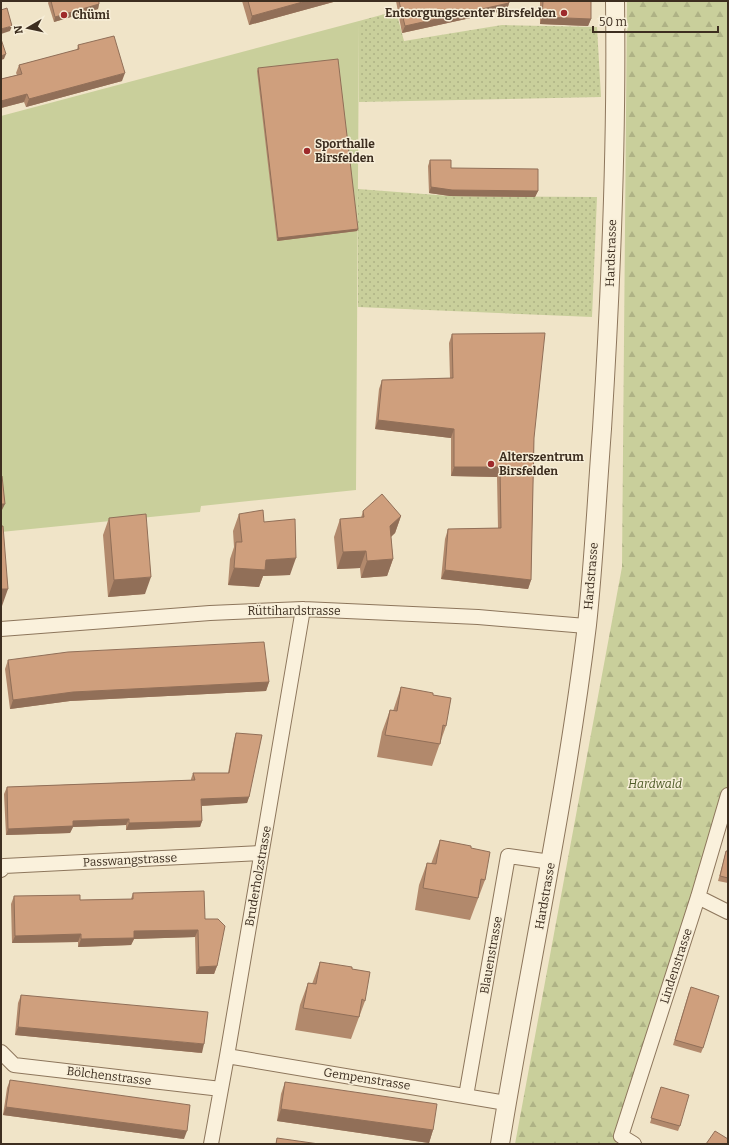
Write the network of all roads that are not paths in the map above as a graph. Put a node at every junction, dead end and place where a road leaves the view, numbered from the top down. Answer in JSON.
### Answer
{"nodes":[{"id":1,"x":615,"y":1,"type":"edge"},
{"id":2,"x":303,"y":609,"type":"junction"},
{"id":3,"x":586,"y":626,"type":"junction"},
{"id":4,"x":1,"y":630,"type":"edge"},
{"id":5,"x":728,"y":795,"type":"edge"},
{"id":6,"x":261,"y":853,"type":"junction"},
{"id":7,"x":551,"y":862,"type":"junction"},
{"id":8,"x":1,"y":870,"type":"edge"},
{"id":9,"x":698,"y":896,"type":"junction"},
{"id":10,"x":728,"y":912,"type":"edge"},
{"id":11,"x":1,"y":1052,"type":"edge"},
{"id":12,"x":227,"y":1056,"type":"junction"},
{"id":13,"x":221,"y":1089,"type":"junction"},
{"id":14,"x":466,"y":1096,"type":"junction"},
{"id":15,"x":506,"y":1103,"type":"junction"},
{"id":16,"x":211,"y":1144,"type":"edge"},
{"id":17,"x":500,"y":1144,"type":"edge"},
{"id":18,"x":634,"y":1144,"type":"edge"}],
"edges":[{"from":1,"to":3,"type":"street","name":"Hardstrasse"},
{"from":2,"to":3,"type":"street","name":"Rüttihardstrasse"},
{"from":2,"to":4,"type":"street","name":"Rüttihardstrasse"},
{"from":2,"to":6,"type":"street","name":"Bruderholzstrasse"},
{"from":3,"to":7,"type":"street","name":"Hardstrasse"},
{"from":5,"to":9,"type":"street","name":"Lindenstrasse"},
{"from":6,"to":8,"type":"street","name":"Passwangstrasse"},
{"from":6,"to":12,"type":"street","name":"Bruderholzstrasse"},
{"from":7,"to":14,"type":"street","name":"Blauenstrasse"},
{"from":7,"to":15,"type":"street","name":"Hardstrasse"},
{"from":9,"to":10,"type":"street"},
{"from":9,"to":18,"type":"street","name":"Lindenstrasse"},
{"from":11,"to":13,"type":"street","name":"Bölchenstrasse"},
{"from":12,"to":13,"type":"street","name":"Bruderholzstrasse"},
{"from":12,"to":14,"type":"street","name":"Gempenstrasse"},
{"from":13,"to":16,"type":"street","name":"Bruderholzstrasse"},
{"from":14,"to":15,"type":"street","name":"Gempenstrasse"},
{"from":15,"to":17,"type":"street","name":"Hardstrasse"}]}
